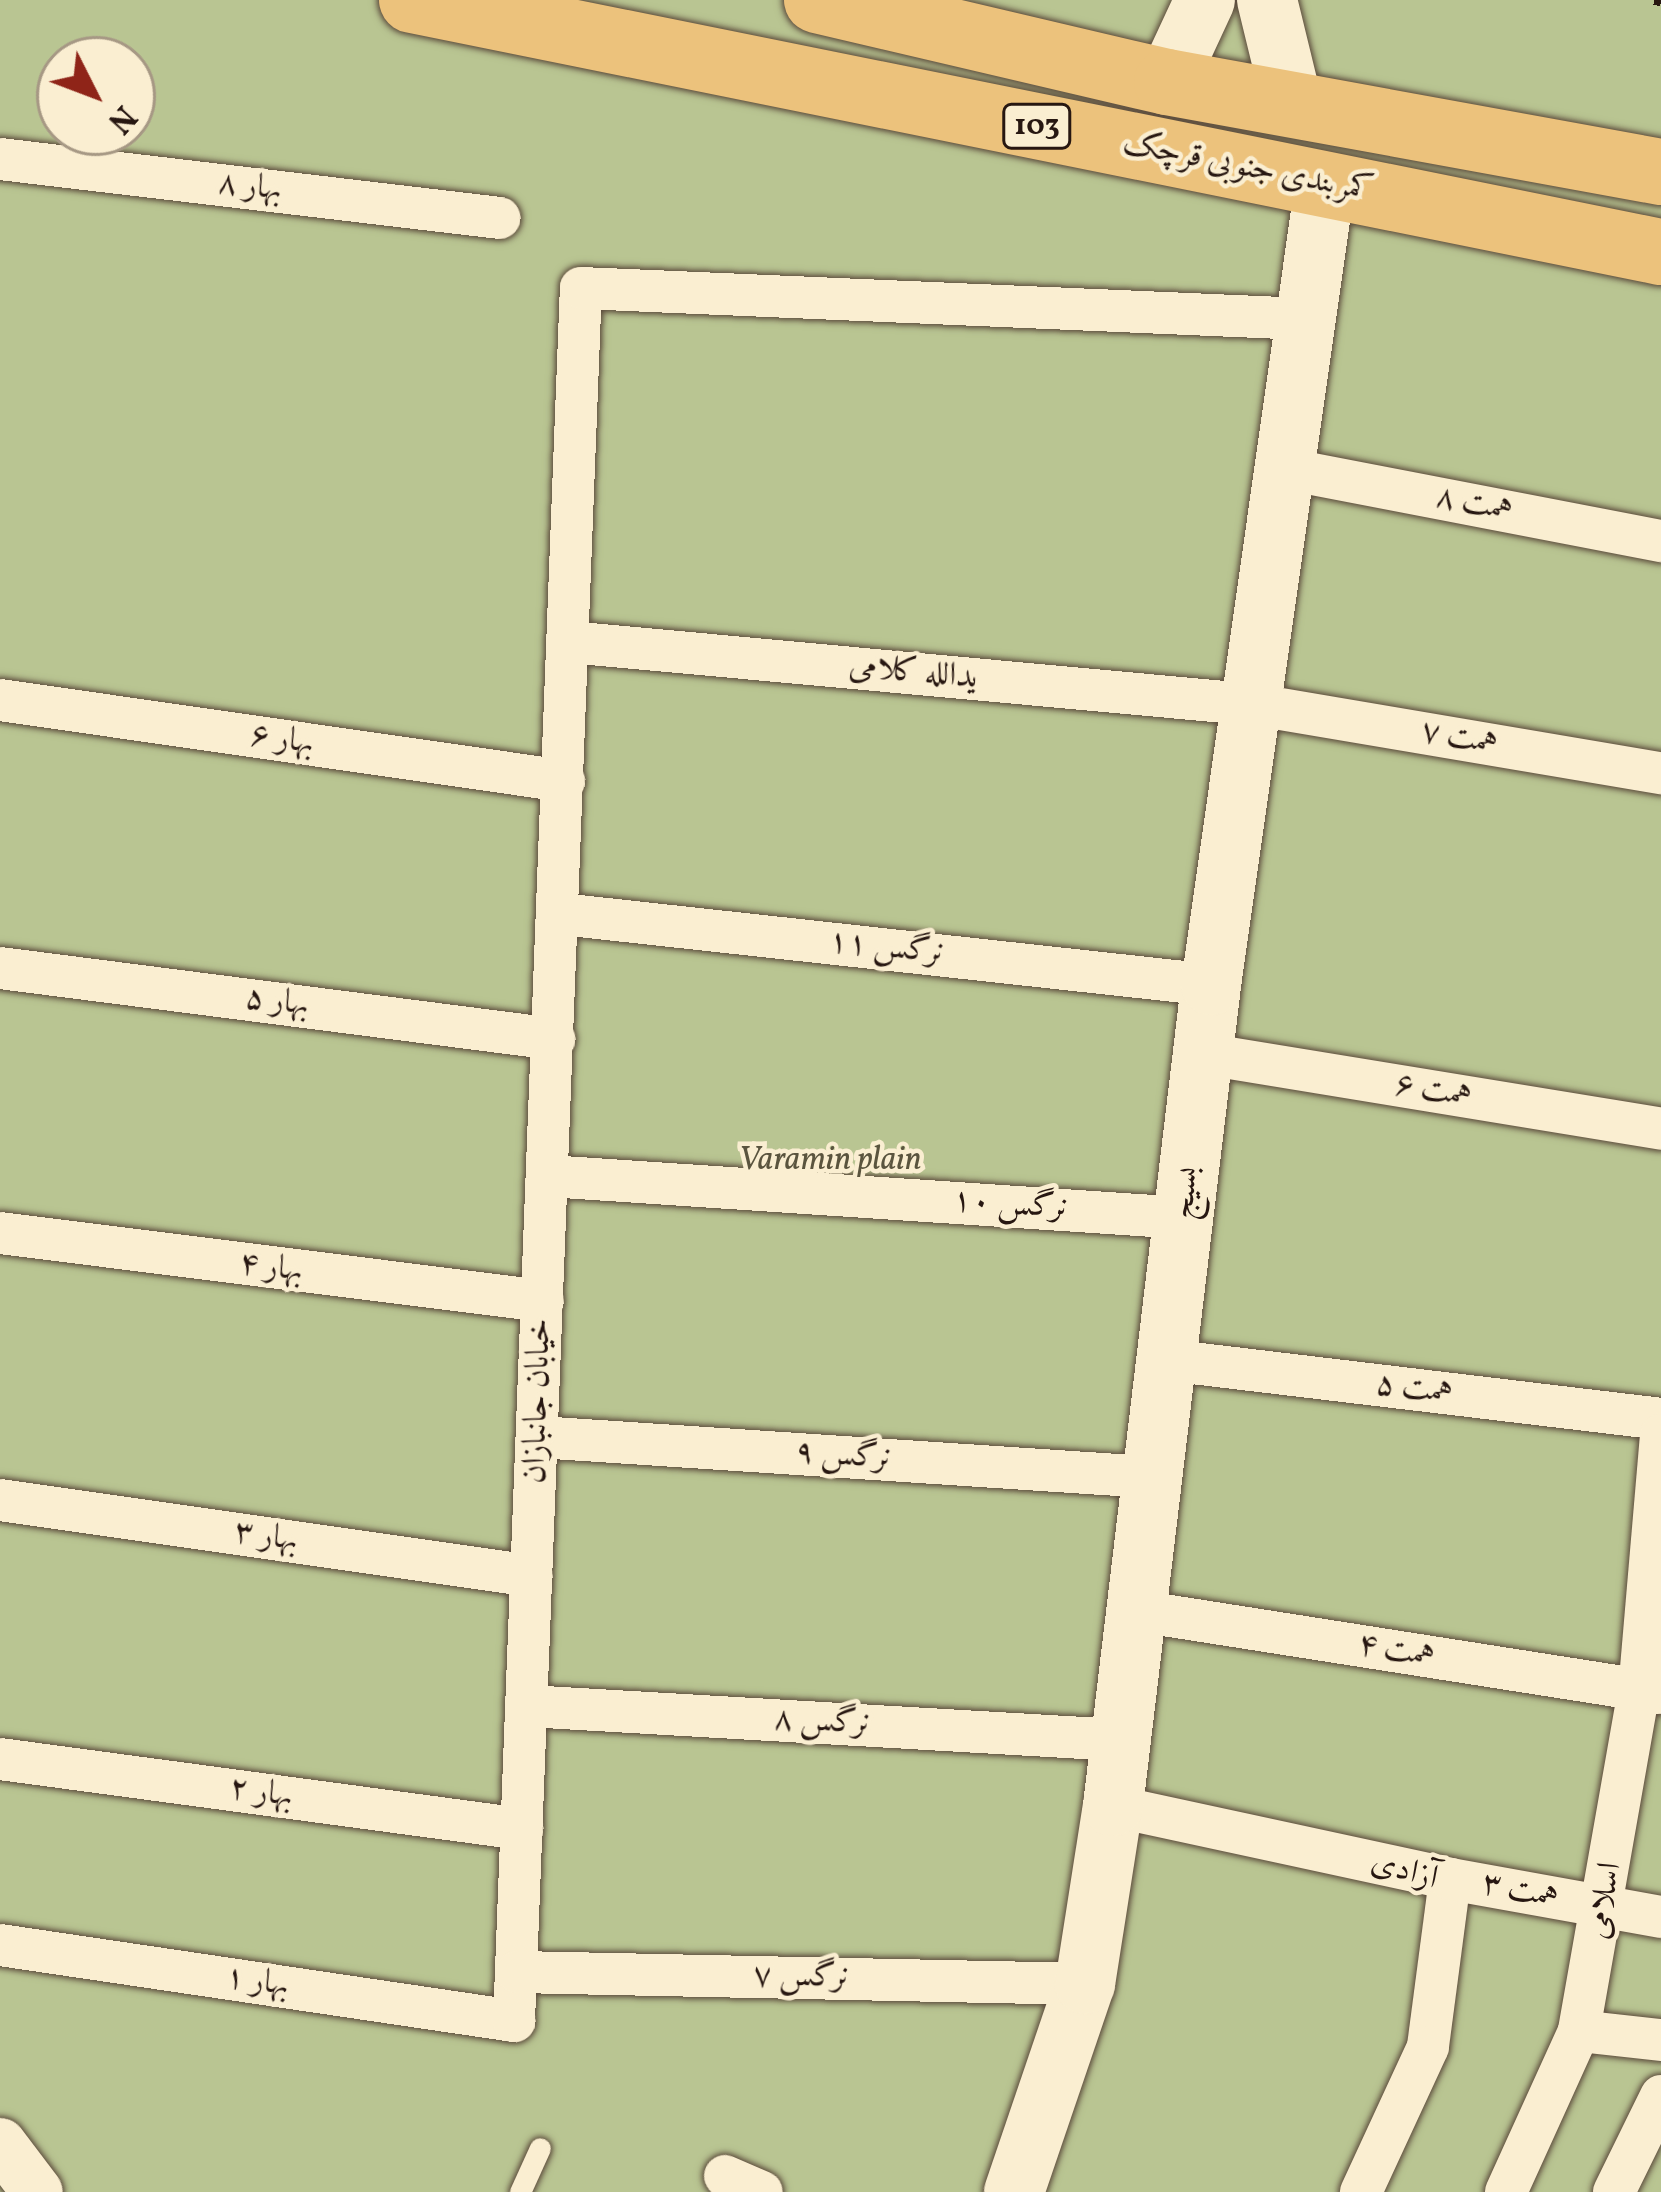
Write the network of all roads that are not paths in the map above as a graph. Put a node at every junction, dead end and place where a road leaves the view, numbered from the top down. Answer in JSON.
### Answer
{"nodes":[{"id":1,"x":412,"y":0,"type":"edge"},
{"id":2,"x":817,"y":0,"type":"edge"},
{"id":3,"x":1205,"y":0,"type":"edge"},
{"id":4,"x":1267,"y":0,"type":"edge"},
{"id":5,"x":1167,"y":82,"type":"junction"},
{"id":6,"x":1293,"y":107,"type":"junction"},
{"id":7,"x":0,"y":159,"type":"edge"},
{"id":8,"x":1661,"y":172,"type":"edge"},
{"id":9,"x":1325,"y":184,"type":"junction"},
{"id":10,"x":500,"y":218,"type":"dead end"},
{"id":11,"x":1661,"y":252,"type":"edge"},
{"id":12,"x":1306,"y":319,"type":"junction"},
{"id":13,"x":1287,"y":469,"type":"junction"},
{"id":14,"x":1661,"y":542,"type":"edge"},
{"id":15,"x":568,"y":642,"type":"junction"},
{"id":16,"x":0,"y":700,"type":"edge"},
{"id":17,"x":1257,"y":705,"type":"junction"},
{"id":18,"x":1661,"y":773,"type":"edge"},
{"id":19,"x":564,"y":782,"type":"junction"},
{"id":20,"x":561,"y":914,"type":"junction"},
{"id":21,"x":0,"y":968,"type":"edge"},
{"id":22,"x":1211,"y":985,"type":"junction"},
{"id":23,"x":554,"y":1039,"type":"junction"},
{"id":24,"x":1205,"y":1054,"type":"junction"},
{"id":25,"x":1661,"y":1130,"type":"edge"},
{"id":26,"x":548,"y":1176,"type":"junction"},
{"id":27,"x":1184,"y":1218,"type":"junction"},
{"id":28,"x":0,"y":1233,"type":"edge"},
{"id":29,"x":543,"y":1300,"type":"junction"},
{"id":30,"x":1167,"y":1360,"type":"junction"},
{"id":31,"x":1661,"y":1419,"type":"edge"},
{"id":32,"x":1661,"y":1435,"type":"edge"},
{"id":33,"x":538,"y":1437,"type":"junction"},
{"id":34,"x":1148,"y":1478,"type":"junction"},
{"id":35,"x":0,"y":1500,"type":"edge"},
{"id":36,"x":532,"y":1576,"type":"junction"},
{"id":37,"x":1132,"y":1610,"type":"junction"},
{"id":38,"x":1650,"y":1691,"type":"edge"},
{"id":39,"x":527,"y":1706,"type":"junction"},
{"id":40,"x":1118,"y":1740,"type":"junction"},
{"id":41,"x":0,"y":1760,"type":"edge"},
{"id":42,"x":1113,"y":1807,"type":"junction"},
{"id":43,"x":522,"y":1829,"type":"junction"},
{"id":44,"x":1450,"y":1879,"type":"junction"},
{"id":45,"x":1607,"y":1908,"type":"junction"},
{"id":46,"x":1661,"y":1917,"type":"edge"},
{"id":47,"x":0,"y":1945,"type":"edge"},
{"id":48,"x":517,"y":1972,"type":"junction"},
{"id":49,"x":1084,"y":1984,"type":"junction"},
{"id":50,"x":514,"y":2021,"type":"joint"},
{"id":51,"x":1579,"y":2031,"type":"junction"},
{"id":52,"x":1661,"y":2040,"type":"edge"},
{"id":53,"x":1661,"y":2096,"type":"edge"},
{"id":54,"x":0,"y":2143,"type":"edge"},
{"id":55,"x":540,"y":2148,"type":"dead end"},
{"id":56,"x":37,"y":2192,"type":"edge"},
{"id":57,"x":520,"y":2192,"type":"edge"},
{"id":58,"x":1014,"y":2192,"type":"edge"},
{"id":59,"x":1361,"y":2192,"type":"edge"},
{"id":60,"x":1506,"y":2192,"type":"edge"},
{"id":61,"x":1614,"y":2192,"type":"edge"}],
"edges":[{"from":1,"to":9,"type":"highway","name":"کمربندی جنوبی قرچک","number":"103"},
{"from":2,"to":5,"type":"highway","number":"103"},
{"from":3,"to":5,"type":"main road"},
{"from":4,"to":6,"type":"main road"},
{"from":5,"to":6,"type":"highway","number":"103"},
{"from":6,"to":8,"type":"highway","number":"103"},
{"from":7,"to":10,"type":"street","name":"بهار ۸"},
{"from":9,"to":11,"type":"highway","name":"کمربندی جنوبی قرچک","number":"103"},
{"from":9,"to":12,"type":"main road","name":"بسیج"},
{"from":12,"to":13,"type":"main road","name":"بسیج"},
{"from":12,"to":15,"type":"street","name":"خیابان جانبازان"},
{"from":13,"to":14,"type":"street","name":"همت ۸"},
{"from":13,"to":17,"type":"main road","name":"بسیج"},
{"from":15,"to":17,"type":"street","name":"یدالله کلامی"},
{"from":15,"to":19,"type":"street","name":"خیابان جانبازان"},
{"from":16,"to":19,"type":"street","name":"بهار ۶"},
{"from":17,"to":18,"type":"street","name":"همت ۷"},
{"from":17,"to":22,"type":"main road","name":"بسیج"},
{"from":19,"to":20,"type":"street","name":"خیابان جانبازان"},
{"from":20,"to":22,"type":"street","name":"نرگس ۱۱"},
{"from":20,"to":23,"type":"street","name":"خیابان جانبازان"},
{"from":21,"to":23,"type":"street","name":"بهار ۵"},
{"from":22,"to":24,"type":"main road","name":"بسیج"},
{"from":23,"to":26,"type":"street","name":"خیابان جانبازان"},
{"from":24,"to":25,"type":"street","name":"همت ۶"},
{"from":24,"to":27,"type":"main road","name":"بسیج"},
{"from":26,"to":27,"type":"street","name":"نرگس ۱۰"},
{"from":26,"to":29,"type":"street","name":"خیابان جانبازان"},
{"from":27,"to":30,"type":"main road","name":"بسیج"},
{"from":28,"to":29,"type":"street","name":"بهار ۴"},
{"from":29,"to":33,"type":"street","name":"خیابان جانبازان"},
{"from":30,"to":31,"type":"street","name":"همت ۵"},
{"from":30,"to":34,"type":"main road","name":"بسیج"},
{"from":32,"to":38,"type":"street","name":"اسلامی"},
{"from":33,"to":34,"type":"street","name":"نرگس ۹"},
{"from":33,"to":36,"type":"street","name":"خیابان جانبازان"},
{"from":34,"to":37,"type":"main road","name":"بسیج"},
{"from":35,"to":36,"type":"street","name":"بهار ۳"},
{"from":36,"to":39,"type":"street","name":"خیابان جانبازان"},
{"from":37,"to":38,"type":"street","name":"همت ۴"},
{"from":37,"to":40,"type":"main road","name":"بسیج"},
{"from":38,"to":45,"type":"street","name":"اسلامی"},
{"from":39,"to":40,"type":"street","name":"نرگس ۸"},
{"from":39,"to":43,"type":"street","name":"خیابان جانبازان"},
{"from":40,"to":42,"type":"main road","name":"بسیج"},
{"from":41,"to":43,"type":"street","name":"بهار ۲"},
{"from":42,"to":44,"type":"street","name":"آزادی"},
{"from":42,"to":49,"type":"main road","name":"بسیج"},
{"from":43,"to":48,"type":"street","name":"خیابان جانبازان"},
{"from":44,"to":45,"type":"street","name":"همت ۳"},
{"from":44,"to":59,"type":"street","name":"آزادی"},
{"from":45,"to":46,"type":"street","name":"همت ۳"},
{"from":45,"to":51,"type":"street","name":"اسلامی"},
{"from":47,"to":50,"type":"street","name":"بهار ۱"},
{"from":48,"to":49,"type":"street","name":"نرگس ۷"},
{"from":48,"to":50,"type":"street","name":"خیابان جانبازان"},
{"from":49,"to":58,"type":"main road","name":"بسیج"},
{"from":51,"to":52,"type":"street"},
{"from":51,"to":60,"type":"street","name":"اسلامی"},
{"from":53,"to":61,"type":"street"},
{"from":54,"to":56,"type":"street"},
{"from":55,"to":57,"type":"lane"}]}
